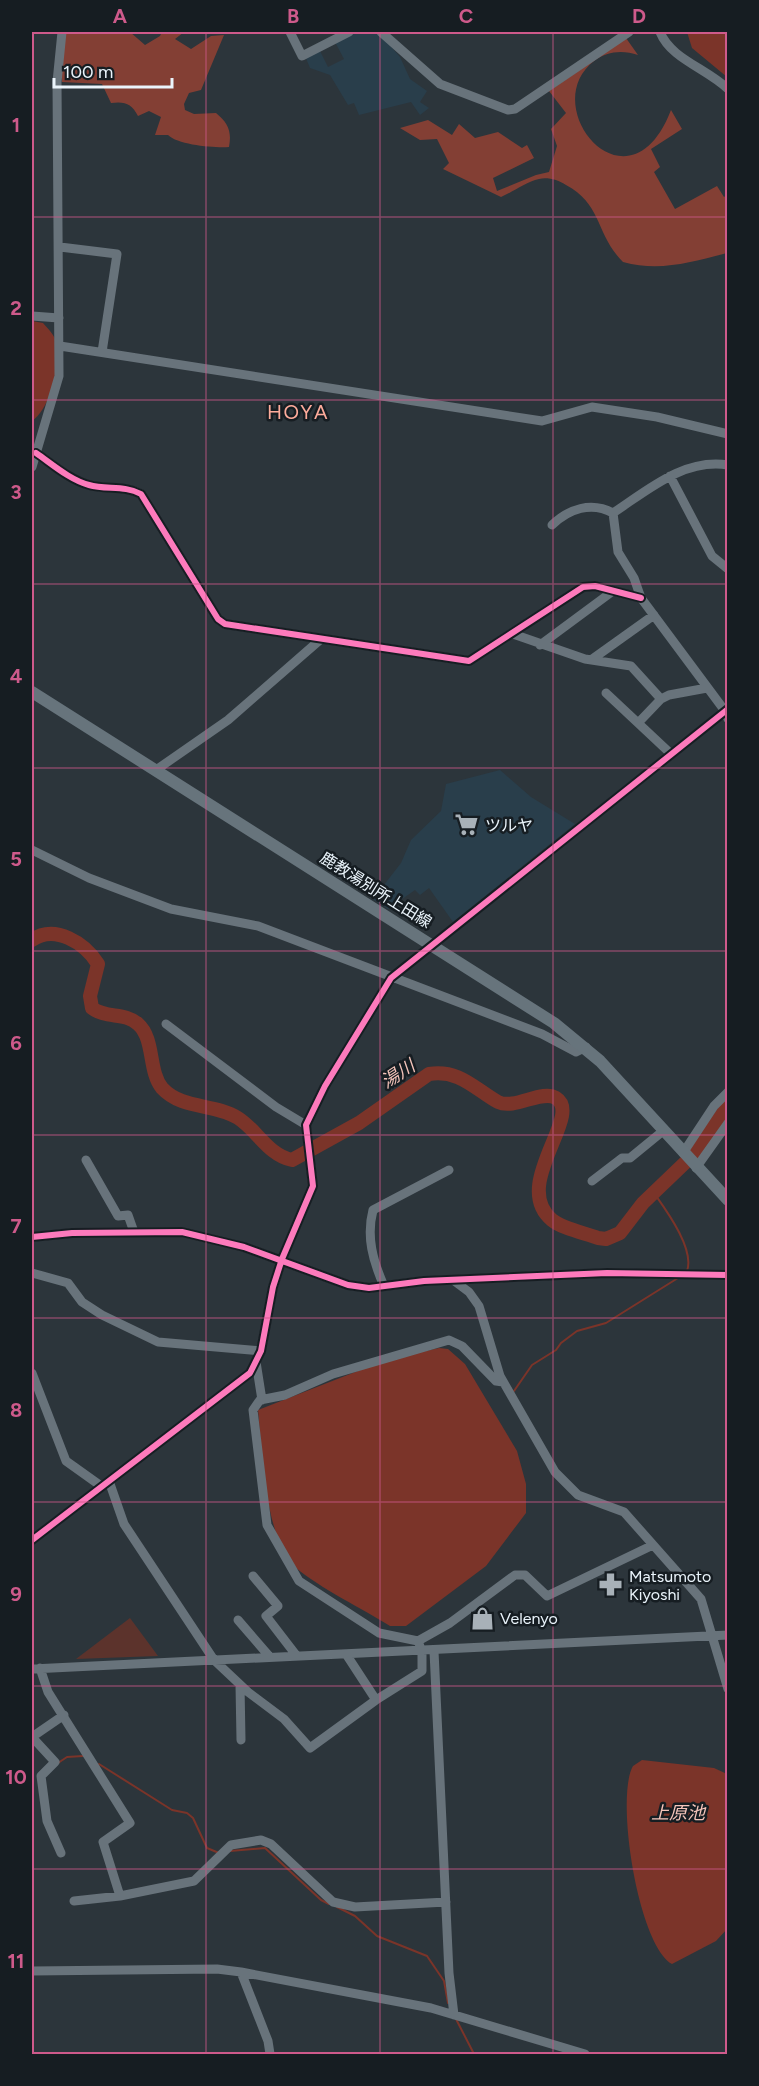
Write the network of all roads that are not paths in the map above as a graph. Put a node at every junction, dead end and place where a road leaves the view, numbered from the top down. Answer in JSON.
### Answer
{"nodes":[{"id":1,"x":62,"y":32,"type":"edge"},
{"id":2,"x":290,"y":32,"type":"edge"},
{"id":3,"x":349,"y":32,"type":"edge"},
{"id":4,"x":381,"y":32,"type":"edge"},
{"id":5,"x":629,"y":32,"type":"edge"},
{"id":6,"x":660,"y":32,"type":"edge"},
{"id":7,"x":728,"y":89,"type":"edge"},
{"id":8,"x":60,"y":247,"type":"junction"},
{"id":9,"x":32,"y":316,"type":"edge"},
{"id":10,"x":58,"y":318,"type":"junction"},
{"id":11,"x":60,"y":346,"type":"junction"},
{"id":12,"x":102,"y":352,"type":"junction"},
{"id":13,"x":728,"y":434,"type":"edge"},
{"id":14,"x":36,"y":453,"type":"junction"},
{"id":15,"x":728,"y":465,"type":"edge"},
{"id":16,"x":32,"y":467,"type":"edge"},
{"id":17,"x":670,"y":476,"type":"junction"},
{"id":18,"x":613,"y":513,"type":"junction"},
{"id":19,"x":552,"y":525,"type":"dead end"},
{"id":20,"x":728,"y":569,"type":"edge"},
{"id":21,"x":613,"y":591,"type":"junction"},
{"id":22,"x":641,"y":598,"type":"junction"},
{"id":23,"x":654,"y":615,"type":"junction"},
{"id":24,"x":513,"y":634,"type":"junction"},
{"id":25,"x":321,"y":639,"type":"junction"},
{"id":26,"x":540,"y":645,"type":"junction"},
{"id":27,"x":591,"y":660,"type":"junction"},
{"id":28,"x":707,"y":688,"type":"junction"},
{"id":29,"x":32,"y":692,"type":"edge"},
{"id":30,"x":606,"y":693,"type":"dead end"},
{"id":31,"x":661,"y":699,"type":"junction"},
{"id":32,"x":727,"y":713,"type":"edge"},
{"id":33,"x":639,"y":722,"type":"junction"},
{"id":34,"x":670,"y":753,"type":"junction"},
{"id":35,"x":156,"y":770,"type":"junction"},
{"id":36,"x":32,"y":850,"type":"edge"},
{"id":37,"x":433,"y":945,"type":"junction"},
{"id":38,"x":391,"y":978,"type":"junction"},
{"id":39,"x":166,"y":1024,"type":"dead end"},
{"id":40,"x":586,"y":1047,"type":"junction"},
{"id":41,"x":728,"y":1092,"type":"edge"},
{"id":42,"x":728,"y":1122,"type":"edge"},
{"id":43,"x":306,"y":1125,"type":"junction"},
{"id":44,"x":663,"y":1131,"type":"junction"},
{"id":45,"x":683,"y":1154,"type":"junction"},
{"id":46,"x":86,"y":1160,"type":"dead end"},
{"id":47,"x":694,"y":1167,"type":"junction"},
{"id":48,"x":449,"y":1170,"type":"dead end"},
{"id":49,"x":592,"y":1181,"type":"dead end"},
{"id":50,"x":728,"y":1200,"type":"edge"},
{"id":51,"x":134,"y":1233,"type":"junction"},
{"id":52,"x":32,"y":1237,"type":"edge"},
{"id":53,"x":282,"y":1259,"type":"junction"},
{"id":54,"x":32,"y":1273,"type":"edge"},
{"id":55,"x":728,"y":1275,"type":"edge"},
{"id":56,"x":453,"y":1280,"type":"junction"},
{"id":57,"x":384,"y":1286,"type":"junction"},
{"id":58,"x":261,"y":1351,"type":"junction"},
{"id":59,"x":256,"y":1362,"type":"junction"},
{"id":60,"x":32,"y":1373,"type":"edge"},
{"id":61,"x":504,"y":1382,"type":"junction"},
{"id":62,"x":262,"y":1400,"type":"junction"},
{"id":63,"x":105,"y":1483,"type":"junction"},
{"id":64,"x":32,"y":1540,"type":"edge"},
{"id":65,"x":653,"y":1545,"type":"junction"},
{"id":66,"x":253,"y":1576,"type":"dead end"},
{"id":67,"x":238,"y":1620,"type":"dead end"},
{"id":68,"x":728,"y":1635,"type":"edge"},
{"id":69,"x":712,"y":1636,"type":"junction"},
{"id":70,"x":418,"y":1641,"type":"junction"},
{"id":71,"x":434,"y":1651,"type":"junction"},
{"id":72,"x":422,"y":1652,"type":"junction"},
{"id":73,"x":346,"y":1653,"type":"junction"},
{"id":74,"x":296,"y":1655,"type":"junction"},
{"id":75,"x":269,"y":1656,"type":"junction"},
{"id":76,"x":214,"y":1660,"type":"junction"},
{"id":77,"x":36,"y":1668,"type":"edge"},
{"id":78,"x":240,"y":1685,"type":"junction"},
{"id":79,"x":728,"y":1689,"type":"edge"},
{"id":80,"x":376,"y":1700,"type":"junction"},
{"id":81,"x":64,"y":1715,"type":"junction"},
{"id":82,"x":241,"y":1740,"type":"dead end"},
{"id":83,"x":61,"y":1853,"type":"dead end"},
{"id":84,"x":120,"y":1896,"type":"junction"},
{"id":85,"x":75,"y":1901,"type":"dead end"},
{"id":86,"x":446,"y":1902,"type":"junction"},
{"id":87,"x":32,"y":1971,"type":"edge"},
{"id":88,"x":241,"y":1972,"type":"junction"},
{"id":89,"x":454,"y":2015,"type":"junction"},
{"id":90,"x":270,"y":2055,"type":"edge"},
{"id":91,"x":585,"y":2055,"type":"edge"}],
"edges":[{"from":1,"to":8,"type":"street"},
{"from":2,"to":3,"type":"street"},
{"from":4,"to":5,"type":"street"},
{"from":6,"to":7,"type":"street"},
{"from":8,"to":10,"type":"street"},
{"from":8,"to":12,"type":"street"},
{"from":9,"to":10,"type":"street"},
{"from":10,"to":11,"type":"street"},
{"from":11,"to":12,"type":"street"},
{"from":11,"to":14,"type":"street"},
{"from":12,"to":13,"type":"street"},
{"from":14,"to":16,"type":"street"},
{"from":14,"to":25,"type":"street"},
{"from":15,"to":17,"type":"street"},
{"from":17,"to":18,"type":"street"},
{"from":17,"to":20,"type":"street"},
{"from":18,"to":19,"type":"street"},
{"from":18,"to":22,"type":"street"},
{"from":21,"to":22,"type":"street"},
{"from":21,"to":24,"type":"street"},
{"from":21,"to":26,"type":"street"},
{"from":22,"to":23,"type":"street"},
{"from":23,"to":27,"type":"street"},
{"from":23,"to":28,"type":"street"},
{"from":24,"to":25,"type":"street"},
{"from":24,"to":26,"type":"street"},
{"from":25,"to":35,"type":"street"},
{"from":26,"to":27,"type":"street"},
{"from":27,"to":31,"type":"street"},
{"from":28,"to":31,"type":"street"},
{"from":28,"to":32,"type":"street"},
{"from":29,"to":35,"type":"main road","name":"鹿教湯別所上田線"},
{"from":30,"to":33,"type":"street"},
{"from":31,"to":33,"type":"street"},
{"from":32,"to":34,"type":"street"},
{"from":33,"to":34,"type":"street"},
{"from":34,"to":37,"type":"street"},
{"from":35,"to":37,"type":"main road","name":"鹿教湯別所上田線"},
{"from":36,"to":38,"type":"street"},
{"from":37,"to":38,"type":"street"},
{"from":37,"to":40,"type":"main road","name":"鹿教湯別所上田線"},
{"from":38,"to":40,"type":"street"},
{"from":38,"to":43,"type":"street"},
{"from":39,"to":43,"type":"street"},
{"from":40,"to":44,"type":"main road","name":"鹿教湯別所上田線"},
{"from":41,"to":45,"type":"street"},
{"from":42,"to":47,"type":"street"},
{"from":43,"to":53,"type":"street"},
{"from":44,"to":45,"type":"main road","name":"鹿教湯別所上田線"},
{"from":44,"to":49,"type":"street"},
{"from":45,"to":47,"type":"main road","name":"鹿教湯別所上田線"},
{"from":46,"to":51,"type":"street"},
{"from":47,"to":50,"type":"main road","name":"鹿教湯別所上田線"},
{"from":48,"to":57,"type":"street"},
{"from":51,"to":52,"type":"street"},
{"from":51,"to":53,"type":"street"},
{"from":53,"to":57,"type":"street"},
{"from":53,"to":58,"type":"street"},
{"from":54,"to":58,"type":"street"},
{"from":55,"to":56,"type":"street"},
{"from":56,"to":57,"type":"street"},
{"from":56,"to":61,"type":"street"},
{"from":58,"to":59,"type":"street"},
{"from":59,"to":62,"type":"street"},
{"from":59,"to":63,"type":"street"},
{"from":60,"to":63,"type":"street"},
{"from":61,"to":62,"type":"street"},
{"from":61,"to":65,"type":"street"},
{"from":62,"to":70,"type":"street"},
{"from":63,"to":64,"type":"street"},
{"from":63,"to":76,"type":"street"},
{"from":65,"to":69,"type":"street"},
{"from":65,"to":70,"type":"street"},
{"from":66,"to":74,"type":"street"},
{"from":67,"to":75,"type":"street"},
{"from":68,"to":69,"type":"street"},
{"from":69,"to":71,"type":"street"},
{"from":69,"to":79,"type":"street"},
{"from":70,"to":72,"type":"street"},
{"from":71,"to":72,"type":"street"},
{"from":71,"to":86,"type":"street"},
{"from":72,"to":73,"type":"street"},
{"from":72,"to":80,"type":"street"},
{"from":73,"to":74,"type":"street"},
{"from":73,"to":80,"type":"street"},
{"from":74,"to":75,"type":"street"},
{"from":75,"to":76,"type":"street"},
{"from":76,"to":77,"type":"street"},
{"from":76,"to":78,"type":"street"},
{"from":77,"to":81,"type":"street"},
{"from":78,"to":80,"type":"street"},
{"from":78,"to":82,"type":"street"},
{"from":81,"to":83,"type":"street"},
{"from":81,"to":84,"type":"street"},
{"from":84,"to":85,"type":"street"},
{"from":84,"to":86,"type":"street"},
{"from":86,"to":89,"type":"street"},
{"from":87,"to":88,"type":"street"},
{"from":88,"to":89,"type":"street"},
{"from":88,"to":90,"type":"street"},
{"from":89,"to":91,"type":"street"}]}
